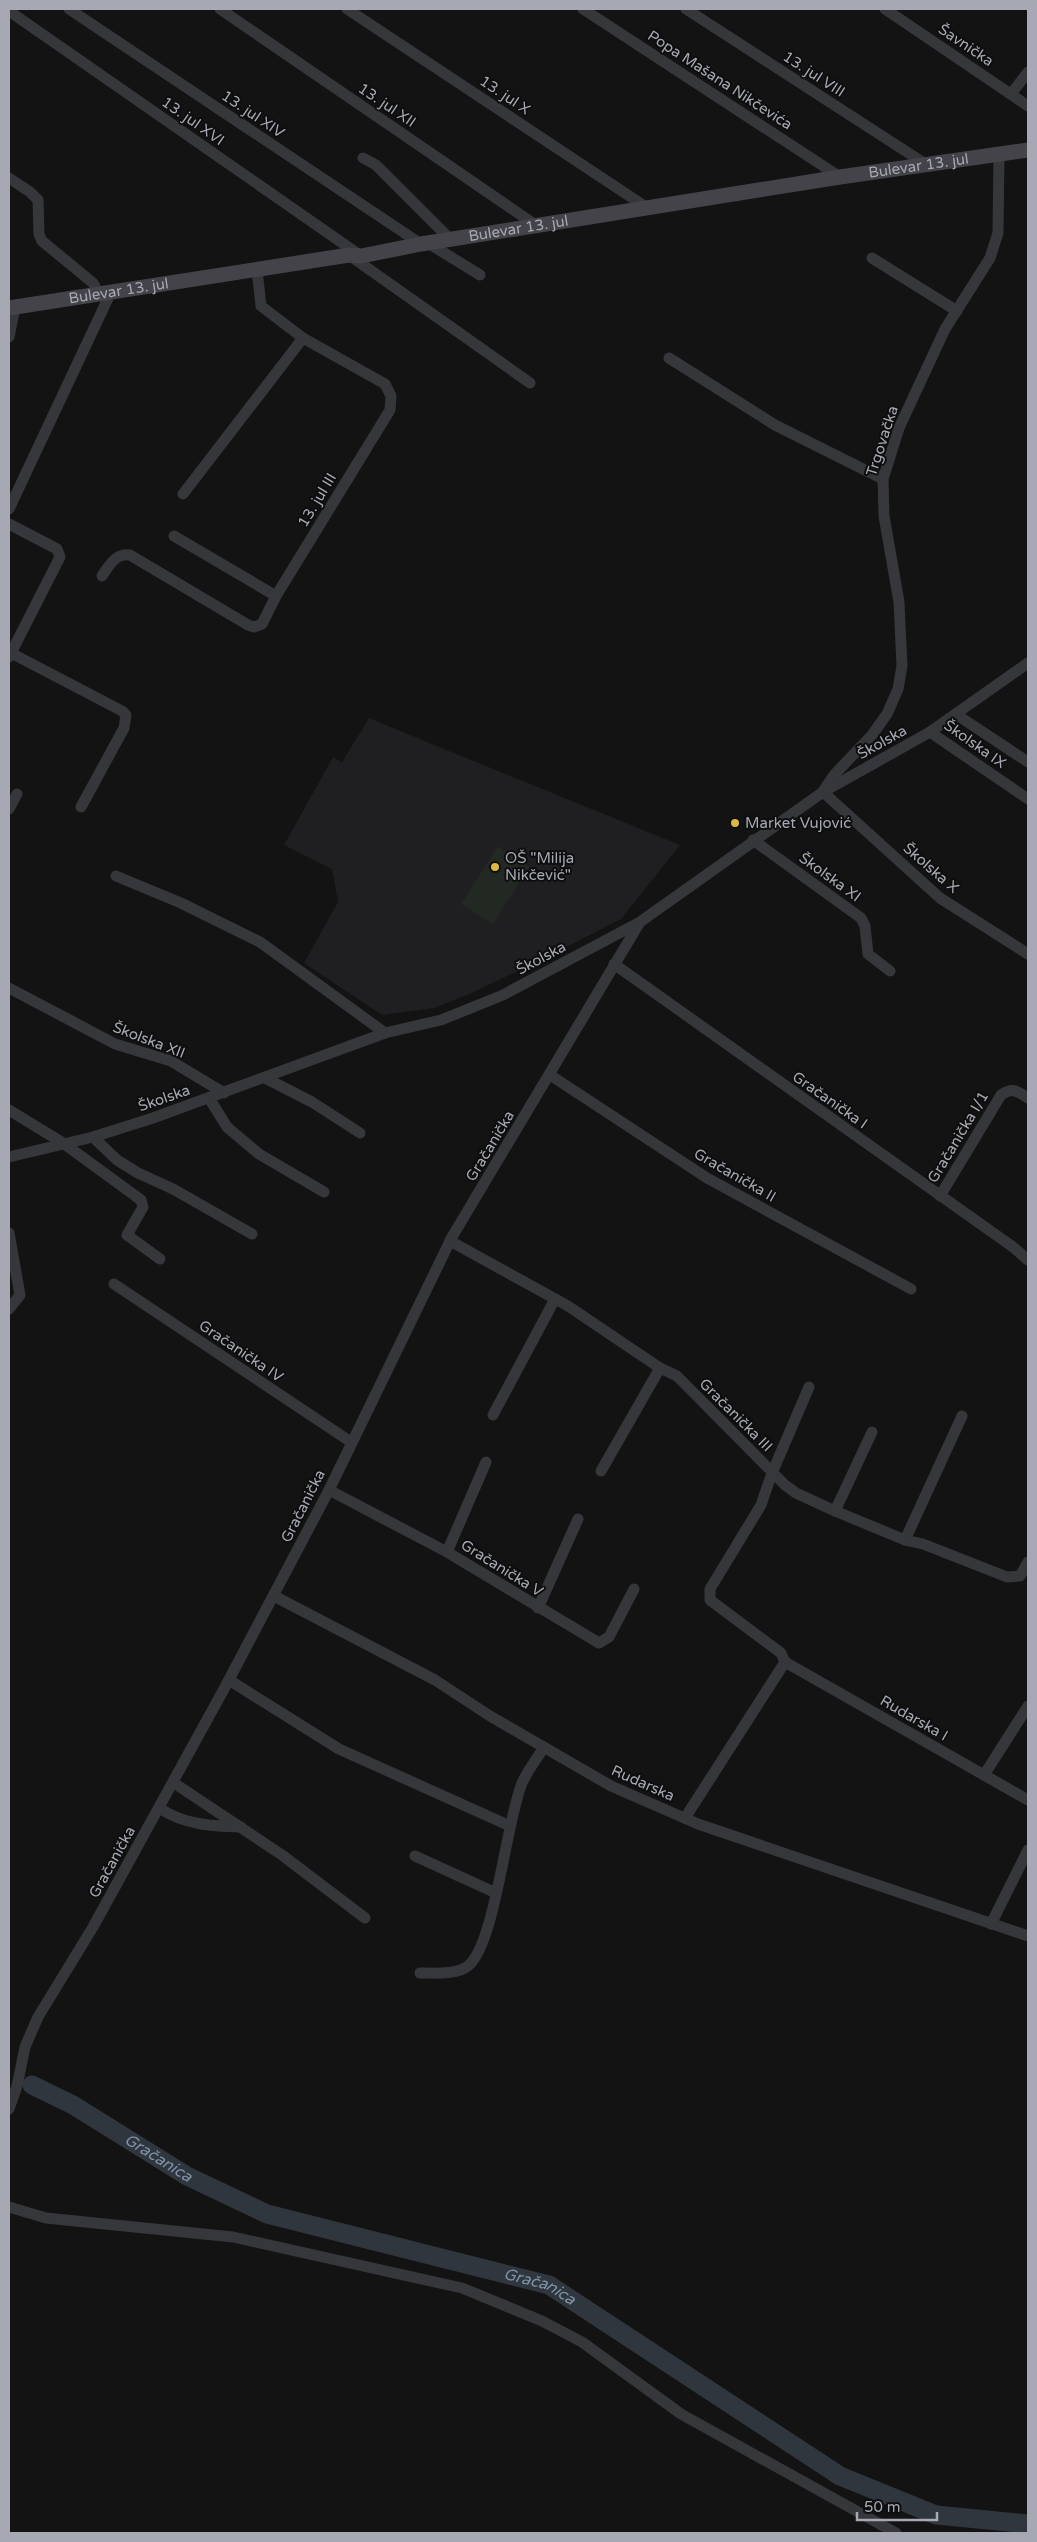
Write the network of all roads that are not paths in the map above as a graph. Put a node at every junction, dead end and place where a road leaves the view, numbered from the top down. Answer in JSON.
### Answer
{"nodes":[{"id":1,"x":69,"y":9,"type":"edge"},
{"id":2,"x":220,"y":9,"type":"edge"},
{"id":3,"x":347,"y":9,"type":"edge"},
{"id":4,"x":583,"y":9,"type":"edge"},
{"id":5,"x":686,"y":9,"type":"edge"},
{"id":6,"x":885,"y":9,"type":"edge"},
{"id":7,"x":9,"y":11,"type":"edge"},
{"id":8,"x":1028,"y":72,"type":"edge"},
{"id":9,"x":1011,"y":94,"type":"junction"},
{"id":10,"x":1028,"y":106,"type":"edge"},
{"id":11,"x":1028,"y":150,"type":"edge"},
{"id":12,"x":999,"y":154,"type":"junction"},
{"id":13,"x":363,"y":158,"type":"dead end"},
{"id":14,"x":927,"y":165,"type":"junction"},
{"id":15,"x":840,"y":177,"type":"junction"},
{"id":16,"x":9,"y":178,"type":"edge"},
{"id":17,"x":646,"y":207,"type":"junction"},
{"id":18,"x":538,"y":226,"type":"junction"},
{"id":19,"x":450,"y":240,"type":"junction"},
{"id":20,"x":424,"y":243,"type":"junction"},
{"id":21,"x":355,"y":255,"type":"junction"},
{"id":22,"x":872,"y":258,"type":"dead end"},
{"id":23,"x":257,"y":270,"type":"junction"},
{"id":24,"x":480,"y":275,"type":"dead end"},
{"id":25,"x":105,"y":293,"type":"junction"},
{"id":26,"x":12,"y":307,"type":"edge"},
{"id":27,"x":956,"y":310,"type":"junction"},
{"id":28,"x":9,"y":337,"type":"edge"},
{"id":29,"x":303,"y":338,"type":"junction"},
{"id":30,"x":669,"y":358,"type":"dead end"},
{"id":31,"x":530,"y":383,"type":"dead end"},
{"id":32,"x":883,"y":479,"type":"junction"},
{"id":33,"x":183,"y":494,"type":"dead end"},
{"id":34,"x":9,"y":509,"type":"edge"},
{"id":35,"x":9,"y":524,"type":"edge"},
{"id":36,"x":174,"y":536,"type":"dead end"},
{"id":37,"x":102,"y":576,"type":"dead end"},
{"id":38,"x":276,"y":596,"type":"junction"},
{"id":39,"x":10,"y":655,"type":"edge"},
{"id":40,"x":1028,"y":663,"type":"edge"},
{"id":41,"x":957,"y":715,"type":"junction"},
{"id":42,"x":930,"y":732,"type":"junction"},
{"id":43,"x":1028,"y":762,"type":"edge"},
{"id":44,"x":823,"y":792,"type":"junction"},
{"id":45,"x":17,"y":794,"type":"dead end"},
{"id":46,"x":1028,"y":799,"type":"edge"},
{"id":47,"x":81,"y":807,"type":"dead end"},
{"id":48,"x":9,"y":809,"type":"edge"},
{"id":49,"x":753,"y":840,"type":"junction"},
{"id":50,"x":116,"y":876,"type":"dead end"},
{"id":51,"x":640,"y":922,"type":"junction"},
{"id":52,"x":1028,"y":954,"type":"edge"},
{"id":53,"x":614,"y":964,"type":"junction"},
{"id":54,"x":890,"y":971,"type":"dead end"},
{"id":55,"x":9,"y":988,"type":"edge"},
{"id":56,"x":385,"y":1033,"type":"junction"},
{"id":57,"x":550,"y":1075,"type":"junction"},
{"id":58,"x":265,"y":1078,"type":"junction"},
{"id":59,"x":224,"y":1093,"type":"junction"},
{"id":60,"x":209,"y":1098,"type":"junction"},
{"id":61,"x":1028,"y":1098,"type":"edge"},
{"id":62,"x":9,"y":1110,"type":"edge"},
{"id":63,"x":360,"y":1133,"type":"dead end"},
{"id":64,"x":93,"y":1136,"type":"junction"},
{"id":65,"x":63,"y":1143,"type":"junction"},
{"id":66,"x":9,"y":1157,"type":"edge"},
{"id":67,"x":324,"y":1192,"type":"dead end"},
{"id":68,"x":940,"y":1196,"type":"junction"},
{"id":69,"x":9,"y":1233,"type":"edge"},
{"id":70,"x":252,"y":1234,"type":"dead end"},
{"id":71,"x":450,"y":1241,"type":"junction"},
{"id":72,"x":160,"y":1259,"type":"dead end"},
{"id":73,"x":1028,"y":1260,"type":"edge"},
{"id":74,"x":114,"y":1284,"type":"dead end"},
{"id":75,"x":911,"y":1289,"type":"dead end"},
{"id":76,"x":555,"y":1299,"type":"junction"},
{"id":77,"x":9,"y":1309,"type":"edge"},
{"id":78,"x":660,"y":1368,"type":"junction"},
{"id":79,"x":809,"y":1387,"type":"dead end"},
{"id":80,"x":493,"y":1416,"type":"dead end"},
{"id":81,"x":962,"y":1416,"type":"dead end"},
{"id":82,"x":872,"y":1432,"type":"dead end"},
{"id":83,"x":351,"y":1442,"type":"junction"},
{"id":84,"x":486,"y":1462,"type":"dead end"},
{"id":85,"x":601,"y":1471,"type":"dead end"},
{"id":86,"x":772,"y":1473,"type":"junction"},
{"id":87,"x":329,"y":1490,"type":"junction"},
{"id":88,"x":834,"y":1511,"type":"junction"},
{"id":89,"x":578,"y":1519,"type":"dead end"},
{"id":90,"x":905,"y":1540,"type":"junction"},
{"id":91,"x":447,"y":1552,"type":"junction"},
{"id":92,"x":1028,"y":1562,"type":"edge"},
{"id":93,"x":634,"y":1589,"type":"dead end"},
{"id":94,"x":274,"y":1596,"type":"junction"},
{"id":95,"x":538,"y":1608,"type":"junction"},
{"id":96,"x":785,"y":1662,"type":"junction"},
{"id":97,"x":229,"y":1680,"type":"junction"},
{"id":98,"x":1028,"y":1706,"type":"edge"},
{"id":99,"x":544,"y":1747,"type":"junction"},
{"id":100,"x":984,"y":1776,"type":"junction"},
{"id":101,"x":174,"y":1783,"type":"junction"},
{"id":102,"x":1028,"y":1800,"type":"edge"},
{"id":103,"x":159,"y":1808,"type":"junction"},
{"id":104,"x":685,"y":1818,"type":"junction"},
{"id":105,"x":510,"y":1826,"type":"junction"},
{"id":106,"x":241,"y":1827,"type":"junction"},
{"id":107,"x":1028,"y":1850,"type":"edge"},
{"id":108,"x":415,"y":1856,"type":"dead end"},
{"id":109,"x":496,"y":1893,"type":"junction"},
{"id":110,"x":366,"y":1918,"type":"dead end"},
{"id":111,"x":991,"y":1924,"type":"junction"},
{"id":112,"x":1028,"y":1936,"type":"edge"},
{"id":113,"x":420,"y":1974,"type":"dead end"},
{"id":114,"x":9,"y":2109,"type":"edge"},
{"id":115,"x":9,"y":2207,"type":"edge"},
{"id":116,"x":896,"y":2533,"type":"edge"}],
"edges":[{"from":1,"to":20,"type":"street","name":"13. jul XIV"},
{"from":2,"to":18,"type":"street","name":"13. jul XII"},
{"from":3,"to":17,"type":"street","name":"13. jul X"},
{"from":4,"to":15,"type":"street","name":"Popa Mašana Nikčevića"},
{"from":5,"to":14,"type":"street","name":"13. jul VIII"},
{"from":6,"to":9,"type":"street","name":"Šavnička"},
{"from":7,"to":21,"type":"street","name":"13. jul XVI"},
{"from":8,"to":9,"type":"street"},
{"from":9,"to":10,"type":"street","name":"Šavnička"},
{"from":11,"to":12,"type":"street","name":"Bulevar 13. jul"},
{"from":12,"to":14,"type":"street","name":"Bulevar 13. jul"},
{"from":12,"to":27,"type":"street","name":"Trgovačka"},
{"from":13,"to":19,"type":"street"},
{"from":14,"to":15,"type":"street","name":"Bulevar 13. jul"},
{"from":15,"to":17,"type":"street","name":"Bulevar 13. jul"},
{"from":16,"to":25,"type":"street"},
{"from":17,"to":18,"type":"street","name":"Bulevar 13. jul"},
{"from":18,"to":19,"type":"street","name":"Bulevar 13. jul"},
{"from":19,"to":20,"type":"street","name":"Bulevar 13. jul"},
{"from":20,"to":21,"type":"street","name":"Bulevar 13. jul"},
{"from":20,"to":24,"type":"street","name":"13. jul XIV"},
{"from":21,"to":23,"type":"street","name":"Bulevar 13. jul"},
{"from":21,"to":31,"type":"street","name":"13. jul XVI"},
{"from":22,"to":27,"type":"street"},
{"from":23,"to":25,"type":"street","name":"Bulevar 13. jul"},
{"from":23,"to":29,"type":"street","name":"13. jul III"},
{"from":25,"to":26,"type":"street","name":"Bulevar 13. jul"},
{"from":25,"to":34,"type":"street"},
{"from":26,"to":28,"type":"street"},
{"from":27,"to":32,"type":"street","name":"Trgovačka"},
{"from":29,"to":33,"type":"street"},
{"from":29,"to":38,"type":"street","name":"13. jul III"},
{"from":30,"to":32,"type":"street"},
{"from":32,"to":44,"type":"street","name":"Trgovačka"},
{"from":35,"to":39,"type":"street"},
{"from":36,"to":38,"type":"street"},
{"from":37,"to":38,"type":"street","name":"13. jul III"},
{"from":39,"to":47,"type":"street"},
{"from":40,"to":41,"type":"street","name":"Školska"},
{"from":41,"to":42,"type":"street","name":"Školska"},
{"from":41,"to":43,"type":"street"},
{"from":42,"to":44,"type":"street","name":"Školska"},
{"from":42,"to":46,"type":"street","name":"Školska IX"},
{"from":44,"to":49,"type":"street","name":"Školska"},
{"from":44,"to":52,"type":"street","name":"Školska X"},
{"from":45,"to":48,"type":"street"},
{"from":49,"to":51,"type":"street","name":"Školska"},
{"from":49,"to":54,"type":"street","name":"Školska XI"},
{"from":50,"to":56,"type":"street"},
{"from":51,"to":53,"type":"street","name":"Gračanička"},
{"from":51,"to":56,"type":"street","name":"Školska"},
{"from":53,"to":57,"type":"street","name":"Gračanička"},
{"from":53,"to":68,"type":"street","name":"Gračanička I"},
{"from":55,"to":59,"type":"street","name":"Školska XII"},
{"from":56,"to":58,"type":"street","name":"Školska"},
{"from":57,"to":71,"type":"street","name":"Gračanička"},
{"from":57,"to":75,"type":"street","name":"Gračanička II"},
{"from":58,"to":59,"type":"street","name":"Školska"},
{"from":58,"to":63,"type":"street"},
{"from":59,"to":60,"type":"street","name":"Školska"},
{"from":60,"to":64,"type":"street","name":"Školska"},
{"from":60,"to":67,"type":"street"},
{"from":61,"to":68,"type":"street","name":"Gračanička I/1"},
{"from":62,"to":65,"type":"street"},
{"from":64,"to":65,"type":"street","name":"Školska"},
{"from":64,"to":70,"type":"street"},
{"from":65,"to":66,"type":"street","name":"Školska"},
{"from":65,"to":72,"type":"street"},
{"from":68,"to":73,"type":"street","name":"Gračanička I"},
{"from":69,"to":77,"type":"street"},
{"from":71,"to":76,"type":"street","name":"Gračanička III"},
{"from":71,"to":83,"type":"street","name":"Gračanička"},
{"from":74,"to":83,"type":"street","name":"Gračanička IV"},
{"from":76,"to":78,"type":"street","name":"Gračanička III"},
{"from":76,"to":80,"type":"street"},
{"from":78,"to":85,"type":"street"},
{"from":78,"to":86,"type":"street","name":"Gračanička III"},
{"from":79,"to":86,"type":"street"},
{"from":81,"to":90,"type":"street"},
{"from":82,"to":88,"type":"street"},
{"from":83,"to":87,"type":"street","name":"Gračanička"},
{"from":84,"to":91,"type":"street"},
{"from":86,"to":88,"type":"street","name":"Gračanička III"},
{"from":86,"to":96,"type":"street","name":"Rudarska I"},
{"from":87,"to":91,"type":"street","name":"Gračanička V"},
{"from":87,"to":94,"type":"street","name":"Gračanička"},
{"from":88,"to":90,"type":"street","name":"Gračanička III"},
{"from":89,"to":95,"type":"street"},
{"from":90,"to":92,"type":"street","name":"Gračanička III"},
{"from":91,"to":95,"type":"street","name":"Gračanička V"},
{"from":93,"to":95,"type":"street","name":"Gračanička V"},
{"from":94,"to":97,"type":"street","name":"Gračanička"},
{"from":94,"to":99,"type":"street","name":"Rudarska"},
{"from":96,"to":100,"type":"street","name":"Rudarska I"},
{"from":96,"to":104,"type":"street"},
{"from":97,"to":101,"type":"street","name":"Gračanička"},
{"from":97,"to":105,"type":"street"},
{"from":98,"to":100,"type":"street"},
{"from":99,"to":104,"type":"street","name":"Rudarska"},
{"from":99,"to":105,"type":"street"},
{"from":100,"to":102,"type":"street","name":"Rudarska I"},
{"from":101,"to":103,"type":"street","name":"Gračanička"},
{"from":101,"to":106,"type":"street"},
{"from":103,"to":106,"type":"street"},
{"from":103,"to":114,"type":"street","name":"Gračanička"},
{"from":104,"to":111,"type":"street","name":"Rudarska"},
{"from":105,"to":109,"type":"street"},
{"from":106,"to":110,"type":"street"},
{"from":107,"to":111,"type":"street"},
{"from":108,"to":109,"type":"street"},
{"from":109,"to":113,"type":"street"},
{"from":111,"to":112,"type":"street","name":"Rudarska"},
{"from":115,"to":116,"type":"street"}]}
